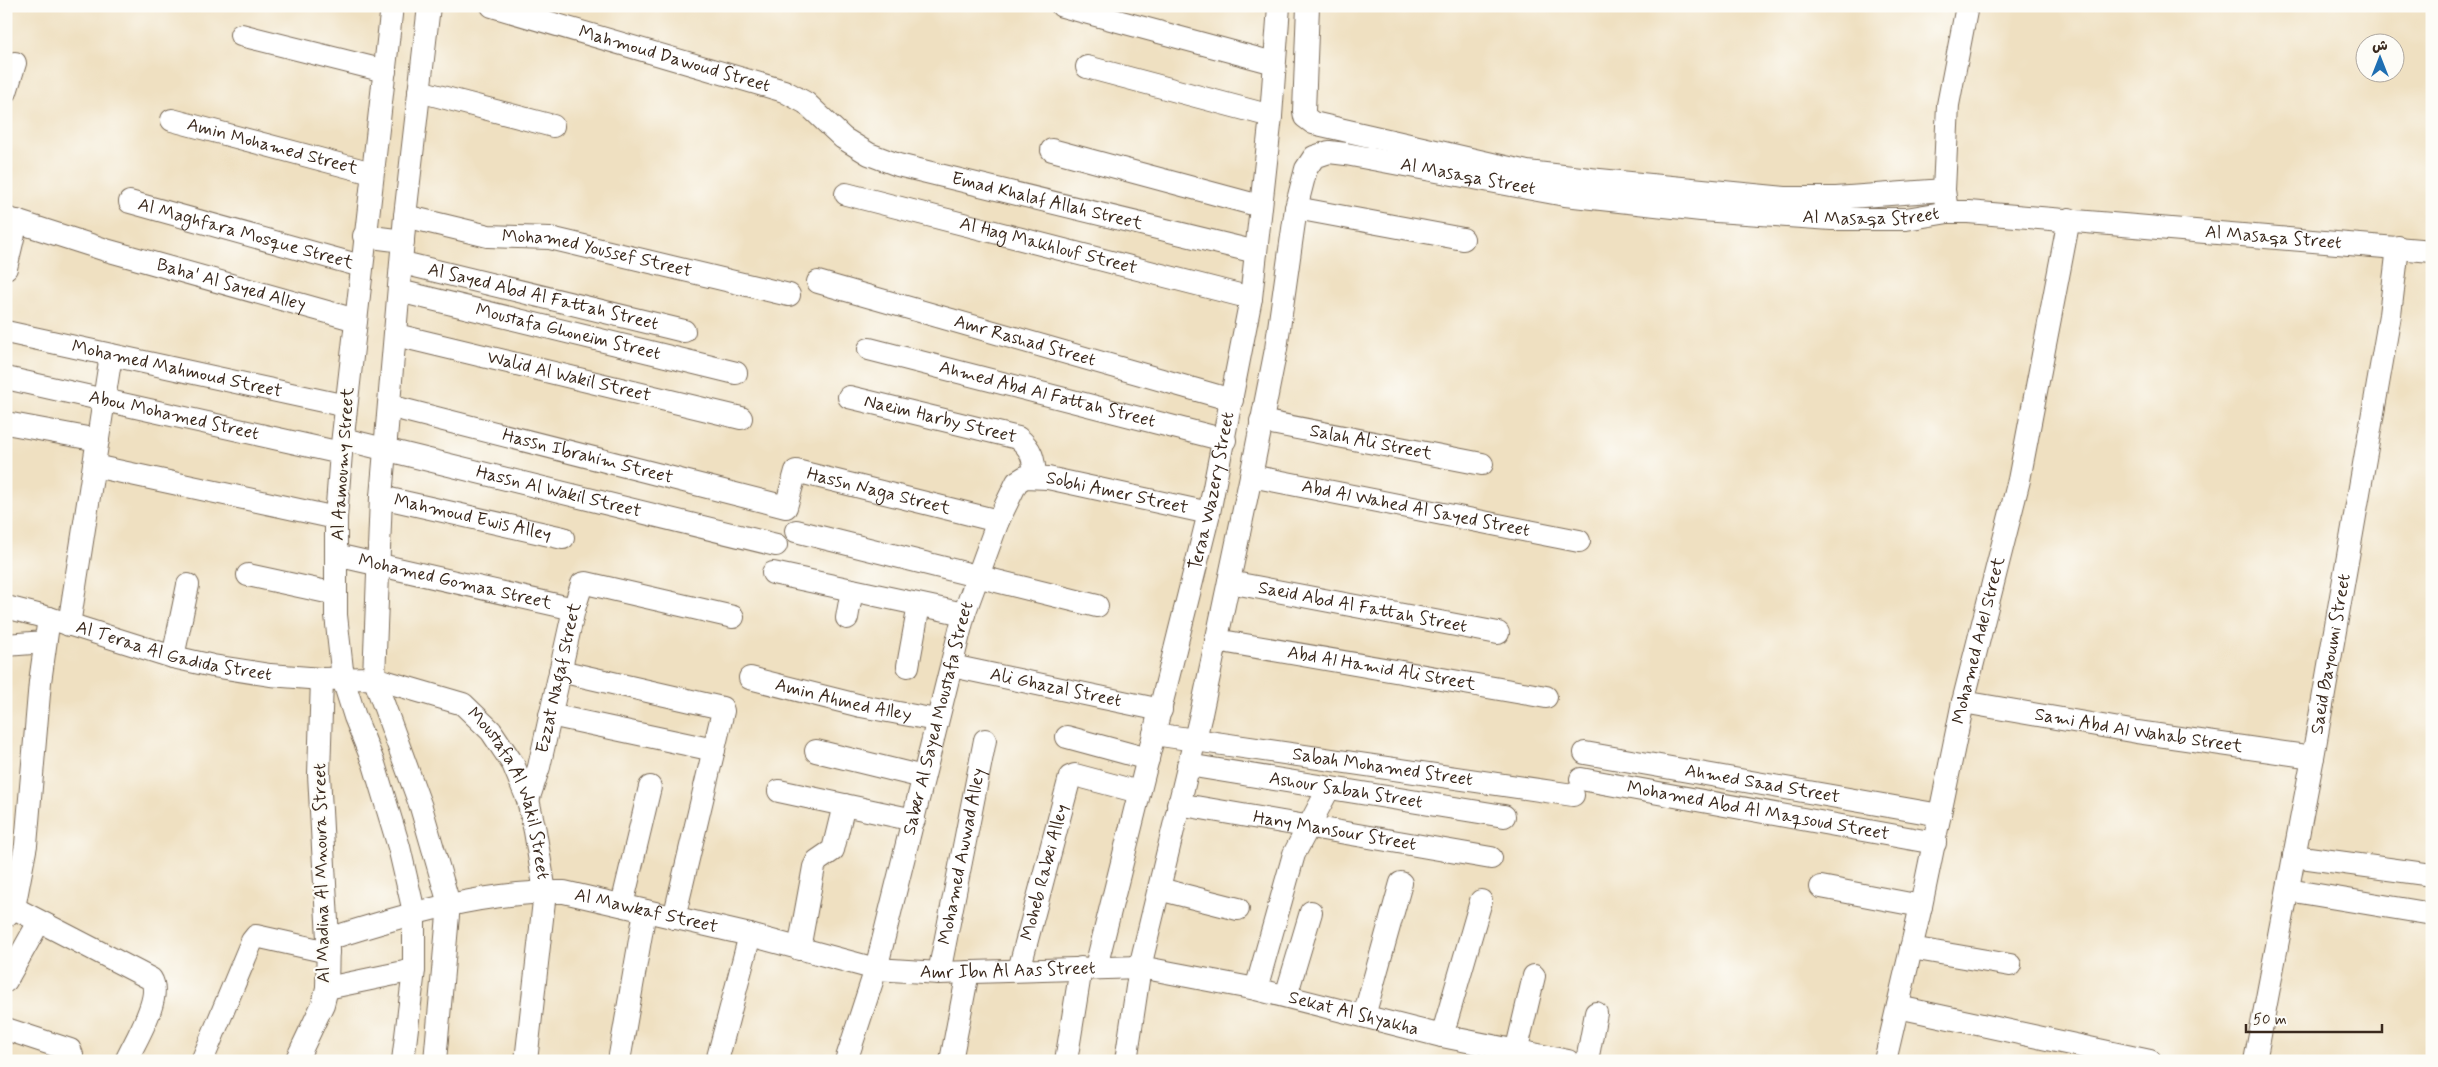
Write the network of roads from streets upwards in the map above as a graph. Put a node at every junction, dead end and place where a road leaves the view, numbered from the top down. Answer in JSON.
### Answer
{"nodes":[{"id":1,"x":392,"y":6,"type":"edge"},
{"id":2,"x":429,"y":6,"type":"edge"},
{"id":3,"x":492,"y":6,"type":"edge"},
{"id":4,"x":1062,"y":6,"type":"edge"},
{"id":5,"x":1279,"y":6,"type":"edge"},
{"id":6,"x":1308,"y":6,"type":"edge"},
{"id":7,"x":1967,"y":6,"type":"edge"},
{"id":8,"x":241,"y":35,"type":"dead end"},
{"id":9,"x":15,"y":63,"type":"dead end"},
{"id":10,"x":1274,"y":63,"type":"junction"},
{"id":11,"x":1087,"y":67,"type":"dead end"},
{"id":12,"x":385,"y":71,"type":"junction"},
{"id":13,"x":420,"y":91,"type":"junction"},
{"id":14,"x":6,"y":92,"type":"edge"},
{"id":15,"x":1271,"y":116,"type":"junction"},
{"id":16,"x":172,"y":120,"type":"dead end"},
{"id":17,"x":552,"y":126,"type":"dead end"},
{"id":18,"x":843,"y":138,"type":"joint"},
{"id":19,"x":1052,"y":150,"type":"dead end"},
{"id":20,"x":1314,"y":157,"type":"joint"},
{"id":21,"x":372,"y":173,"type":"junction"},
{"id":22,"x":1944,"y":190,"type":"junction"},
{"id":23,"x":846,"y":194,"type":"dead end"},
{"id":24,"x":130,"y":202,"type":"dead end"},
{"id":25,"x":1260,"y":206,"type":"junction"},
{"id":26,"x":1296,"y":208,"type":"junction"},
{"id":27,"x":1948,"y":212,"type":"junction"},
{"id":28,"x":405,"y":216,"type":"junction"},
{"id":29,"x":11,"y":219,"type":"edge"},
{"id":30,"x":2069,"y":219,"type":"junction"},
{"id":31,"x":364,"y":236,"type":"junction"},
{"id":32,"x":1463,"y":239,"type":"dead end"},
{"id":33,"x":2398,"y":247,"type":"junction"},
{"id":34,"x":2432,"y":251,"type":"edge"},
{"id":35,"x":403,"y":252,"type":"junction"},
{"id":36,"x":1256,"y":252,"type":"junction"},
{"id":37,"x":361,"y":266,"type":"junction"},
{"id":38,"x":6,"y":268,"type":"edge"},
{"id":39,"x":818,"y":282,"type":"dead end"},
{"id":40,"x":399,"y":291,"type":"junction"},
{"id":41,"x":788,"y":295,"type":"dead end"},
{"id":42,"x":1251,"y":298,"type":"junction"},
{"id":43,"x":356,"y":320,"type":"junction"},
{"id":44,"x":684,"y":331,"type":"dead end"},
{"id":45,"x":6,"y":332,"type":"edge"},
{"id":46,"x":396,"y":335,"type":"junction"},
{"id":47,"x":869,"y":349,"type":"dead end"},
{"id":48,"x":111,"y":355,"type":"junction"},
{"id":49,"x":736,"y":373,"type":"dead end"},
{"id":50,"x":6,"y":378,"type":"edge"},
{"id":51,"x":849,"y":397,"type":"dead end"},
{"id":52,"x":104,"y":399,"type":"junction"},
{"id":53,"x":1232,"y":400,"type":"junction"},
{"id":54,"x":346,"y":406,"type":"junction"},
{"id":55,"x":389,"y":406,"type":"junction"},
{"id":56,"x":741,"y":418,"type":"dead end"},
{"id":57,"x":1261,"y":421,"type":"junction"},
{"id":58,"x":6,"y":422,"type":"edge"},
{"id":59,"x":98,"y":440,"type":"junction"},
{"id":60,"x":1224,"y":440,"type":"junction"},
{"id":61,"x":342,"y":446,"type":"junction"},
{"id":62,"x":386,"y":449,"type":"junction"},
{"id":63,"x":1482,"y":464,"type":"dead end"},
{"id":64,"x":94,"y":466,"type":"junction"},
{"id":65,"x":1030,"y":476,"type":"junction"},
{"id":66,"x":1251,"y":476,"type":"junction"},
{"id":67,"x":381,"y":497,"type":"junction"},
{"id":68,"x":786,"y":506,"type":"joint"},
{"id":69,"x":1209,"y":513,"type":"junction"},
{"id":70,"x":336,"y":518,"type":"junction"},
{"id":71,"x":998,"y":521,"type":"junction"},
{"id":72,"x":796,"y":530,"type":"dead end"},
{"id":73,"x":563,"y":538,"type":"dead end"},
{"id":74,"x":1579,"y":540,"type":"dead end"},
{"id":75,"x":776,"y":545,"type":"dead end"},
{"id":76,"x":336,"y":555,"type":"junction"},
{"id":77,"x":378,"y":564,"type":"junction"},
{"id":78,"x":773,"y":573,"type":"dead end"},
{"id":79,"x":248,"y":575,"type":"dead end"},
{"id":80,"x":977,"y":578,"type":"junction"},
{"id":81,"x":1229,"y":582,"type":"junction"},
{"id":82,"x":188,"y":584,"type":"dead end"},
{"id":83,"x":852,"y":590,"type":"junction"},
{"id":84,"x":336,"y":594,"type":"junction"},
{"id":85,"x":919,"y":604,"type":"junction"},
{"id":86,"x":1096,"y":606,"type":"dead end"},
{"id":87,"x":6,"y":607,"type":"edge"},
{"id":88,"x":574,"y":609,"type":"junction"},
{"id":89,"x":964,"y":614,"type":"junction"},
{"id":90,"x":733,"y":617,"type":"dead end"},
{"id":91,"x":847,"y":618,"type":"dead end"},
{"id":92,"x":59,"y":621,"type":"junction"},
{"id":93,"x":1498,"y":633,"type":"dead end"},
{"id":94,"x":1216,"y":640,"type":"junction"},
{"id":95,"x":45,"y":642,"type":"junction"},
{"id":96,"x":6,"y":645,"type":"edge"},
{"id":97,"x":173,"y":657,"type":"junction"},
{"id":98,"x":908,"y":666,"type":"dead end"},
{"id":99,"x":952,"y":666,"type":"junction"},
{"id":100,"x":560,"y":671,"type":"junction"},
{"id":101,"x":374,"y":678,"type":"junction"},
{"id":102,"x":750,"y":678,"type":"dead end"},
{"id":103,"x":332,"y":679,"type":"junction"},
{"id":104,"x":1546,"y":697,"type":"dead end"},
{"id":105,"x":1963,"y":702,"type":"junction"},
{"id":106,"x":1160,"y":710,"type":"junction"},
{"id":107,"x":550,"y":715,"type":"junction"},
{"id":108,"x":936,"y":720,"type":"junction"},
{"id":109,"x":1154,"y":734,"type":"junction"},
{"id":110,"x":1067,"y":737,"type":"dead end"},
{"id":111,"x":985,"y":740,"type":"dead end"},
{"id":112,"x":1193,"y":741,"type":"junction"},
{"id":113,"x":714,"y":750,"type":"junction"},
{"id":114,"x":816,"y":751,"type":"dead end"},
{"id":115,"x":1585,"y":753,"type":"dead end"},
{"id":116,"x":402,"y":754,"type":"junction"},
{"id":117,"x":2313,"y":757,"type":"junction"},
{"id":118,"x":1148,"y":759,"type":"junction"},
{"id":119,"x":374,"y":764,"type":"junction"},
{"id":120,"x":1188,"y":765,"type":"junction"},
{"id":121,"x":923,"y":777,"type":"junction"},
{"id":122,"x":650,"y":787,"type":"dead end"},
{"id":123,"x":1577,"y":787,"type":"joint"},
{"id":124,"x":1329,"y":788,"type":"junction"},
{"id":125,"x":779,"y":791,"type":"dead end"},
{"id":126,"x":1139,"y":792,"type":"junction"},
{"id":127,"x":528,"y":800,"type":"junction"},
{"id":128,"x":1178,"y":804,"type":"junction"},
{"id":129,"x":844,"y":805,"type":"junction"},
{"id":130,"x":1940,"y":815,"type":"junction"},
{"id":131,"x":1504,"y":816,"type":"dead end"},
{"id":132,"x":914,"y":820,"type":"junction"},
{"id":133,"x":1308,"y":826,"type":"junction"},
{"id":134,"x":1935,"y":843,"type":"junction"},
{"id":135,"x":2294,"y":856,"type":"junction"},
{"id":136,"x":1491,"y":858,"type":"dead end"},
{"id":137,"x":2432,"y":875,"type":"edge"},
{"id":138,"x":1401,"y":883,"type":"dead end"},
{"id":139,"x":1822,"y":887,"type":"dead end"},
{"id":140,"x":1160,"y":889,"type":"junction"},
{"id":141,"x":2288,"y":890,"type":"junction"},
{"id":142,"x":545,"y":892,"type":"junction"},
{"id":143,"x":1481,"y":901,"type":"dead end"},
{"id":144,"x":450,"y":904,"type":"junction"},
{"id":145,"x":622,"y":905,"type":"junction"},
{"id":146,"x":1921,"y":906,"type":"junction"},
{"id":147,"x":1238,"y":909,"type":"dead end"},
{"id":148,"x":645,"y":911,"type":"junction"},
{"id":149,"x":10,"y":912,"type":"edge"},
{"id":150,"x":414,"y":912,"type":"junction"},
{"id":151,"x":1312,"y":912,"type":"dead end"},
{"id":152,"x":2432,"y":914,"type":"edge"},
{"id":153,"x":674,"y":918,"type":"junction"},
{"id":154,"x":39,"y":922,"type":"junction"},
{"id":155,"x":750,"y":935,"type":"junction"},
{"id":156,"x":328,"y":945,"type":"junction"},
{"id":157,"x":1911,"y":948,"type":"junction"},
{"id":158,"x":799,"y":949,"type":"junction"},
{"id":159,"x":2010,"y":965,"type":"dead end"},
{"id":160,"x":1140,"y":967,"type":"junction"},
{"id":161,"x":1088,"y":968,"type":"junction"},
{"id":162,"x":876,"y":969,"type":"junction"},
{"id":163,"x":414,"y":970,"type":"junction"},
{"id":164,"x":1018,"y":970,"type":"junction"},
{"id":165,"x":968,"y":972,"type":"junction"},
{"id":166,"x":940,"y":973,"type":"junction"},
{"id":167,"x":1534,"y":976,"type":"dead end"},
{"id":168,"x":6,"y":981,"type":"edge"},
{"id":169,"x":327,"y":988,"type":"junction"},
{"id":170,"x":1256,"y":989,"type":"junction"},
{"id":171,"x":1286,"y":996,"type":"junction"},
{"id":172,"x":1898,"y":1007,"type":"junction"},
{"id":173,"x":1596,"y":1013,"type":"dead end"},
{"id":174,"x":1364,"y":1016,"type":"junction"},
{"id":175,"x":6,"y":1029,"type":"edge"},
{"id":176,"x":1442,"y":1036,"type":"junction"},
{"id":177,"x":1516,"y":1052,"type":"junction"},
{"id":178,"x":72,"y":1061,"type":"edge"},
{"id":179,"x":126,"y":1061,"type":"edge"},
{"id":180,"x":202,"y":1061,"type":"edge"},
{"id":181,"x":296,"y":1061,"type":"edge"},
{"id":182,"x":403,"y":1061,"type":"edge"},
{"id":183,"x":435,"y":1061,"type":"edge"},
{"id":184,"x":526,"y":1061,"type":"edge"},
{"id":185,"x":619,"y":1061,"type":"edge"},
{"id":186,"x":718,"y":1061,"type":"edge"},
{"id":187,"x":846,"y":1061,"type":"edge"},
{"id":188,"x":951,"y":1061,"type":"edge"},
{"id":189,"x":1066,"y":1061,"type":"edge"},
{"id":190,"x":1126,"y":1061,"type":"edge"},
{"id":191,"x":1568,"y":1061,"type":"edge"},
{"id":192,"x":1587,"y":1061,"type":"edge"},
{"id":193,"x":1886,"y":1061,"type":"edge"},
{"id":194,"x":2150,"y":1061,"type":"edge"},
{"id":195,"x":2254,"y":1061,"type":"edge"}],
"edges":[{"from":1,"to":12,"type":"street","name":"Al Aamoumy Street"},
{"from":2,"to":13,"type":"street"},
{"from":3,"to":18,"type":"street","name":"Mahmoud Dawoud Street"},
{"from":4,"to":10,"type":"street"},
{"from":5,"to":10,"type":"street","name":"Teraa Wazery Street"},
{"from":6,"to":22,"type":"street","name":"Al Masaqa Street"},
{"from":7,"to":22,"type":"street"},
{"from":8,"to":12,"type":"street"},
{"from":9,"to":14,"type":"street"},
{"from":10,"to":15,"type":"street","name":"Teraa Wazery Street"},
{"from":11,"to":15,"type":"street"},
{"from":12,"to":21,"type":"street","name":"Al Aamoumy Street"},
{"from":13,"to":17,"type":"street"},
{"from":13,"to":28,"type":"street"},
{"from":15,"to":25,"type":"street","name":"Teraa Wazery Street"},
{"from":16,"to":21,"type":"street","name":"Amin Mohamed Street"},
{"from":18,"to":36,"type":"street","name":"Emad Khalaf Allah Street"},
{"from":19,"to":25,"type":"street"},
{"from":20,"to":26,"type":"street","name":"Teraa Wazery Street"},
{"from":20,"to":27,"type":"street","name":"Al Masaqa Street"},
{"from":21,"to":31,"type":"street","name":"Al Aamoumy Street"},
{"from":22,"to":27,"type":"street"},
{"from":23,"to":42,"type":"street","name":"Al Hag Makhlouf Street"},
{"from":24,"to":37,"type":"street","name":"Al Maghfara Mosque Street"},
{"from":25,"to":36,"type":"street","name":"Teraa Wazery Street"},
{"from":26,"to":32,"type":"street"},
{"from":26,"to":57,"type":"street","name":"Teraa Wazery Street"},
{"from":27,"to":30,"type":"street","name":"Al Masaqa Street"},
{"from":28,"to":35,"type":"street"},
{"from":28,"to":41,"type":"street","name":"Mohamed Youssef Street"},
{"from":29,"to":38,"type":"street"},
{"from":29,"to":43,"type":"street","name":"Baha' Al Sayed Alley"},
{"from":30,"to":33,"type":"street","name":"Al Masaqa Street"},
{"from":30,"to":105,"type":"street","name":"Mohamed Adel Street"},
{"from":31,"to":35,"type":"street","name":"Al Sayed Abd Al Fattah Street"},
{"from":31,"to":37,"type":"street","name":"Al Aamoumy Street"},
{"from":33,"to":34,"type":"street","name":"Al Masaqa Street"},
{"from":33,"to":117,"type":"street","name":"Saeid Bayoumi Street"},
{"from":35,"to":40,"type":"street"},
{"from":35,"to":44,"type":"street","name":"Al Sayed Abd Al Fattah Street"},
{"from":36,"to":42,"type":"street","name":"Teraa Wazery Street"},
{"from":37,"to":43,"type":"street","name":"Al Aamoumy Street"},
{"from":39,"to":53,"type":"street","name":"Amr Rashad Street"},
{"from":40,"to":46,"type":"street"},
{"from":40,"to":49,"type":"street","name":"Moustafa Ghoneim Street"},
{"from":42,"to":53,"type":"street","name":"Teraa Wazery Street"},
{"from":43,"to":54,"type":"street","name":"Al Aamoumy Street"},
{"from":45,"to":48,"type":"street","name":"Mohamed Mahmoud Street"},
{"from":46,"to":55,"type":"street"},
{"from":46,"to":56,"type":"street","name":"Walid Al Wakil Street"},
{"from":47,"to":60,"type":"street","name":"Ahmed Abd Al Fattah Street"},
{"from":48,"to":52,"type":"street"},
{"from":48,"to":54,"type":"street","name":"Mohamed Mahmoud Street"},
{"from":50,"to":52,"type":"street","name":"Abou Mohamed Street"},
{"from":51,"to":65,"type":"street","name":"Naeim Harby Street"},
{"from":52,"to":59,"type":"street"},
{"from":52,"to":61,"type":"street","name":"Abou Mohamed Street"},
{"from":53,"to":60,"type":"street","name":"Teraa Wazery Street"},
{"from":54,"to":61,"type":"street","name":"Al Aamoumy Street"},
{"from":55,"to":62,"type":"street"},
{"from":55,"to":68,"type":"street","name":"Hassn Ibrahim Street"},
{"from":57,"to":63,"type":"street","name":"Salah Ali Street"},
{"from":57,"to":66,"type":"street","name":"Teraa Wazery Street"},
{"from":58,"to":59,"type":"street"},
{"from":59,"to":64,"type":"street"},
{"from":60,"to":69,"type":"street","name":"Teraa Wazery Street"},
{"from":61,"to":62,"type":"street","name":"Hassn Al Wakil Street"},
{"from":61,"to":70,"type":"street","name":"Al Aamoumy Street"},
{"from":62,"to":67,"type":"street"},
{"from":62,"to":75,"type":"street","name":"Hassn Al Wakil Street"},
{"from":64,"to":70,"type":"street"},
{"from":64,"to":92,"type":"street"},
{"from":65,"to":69,"type":"street","name":"Sobhi Amer Street"},
{"from":65,"to":71,"type":"street","name":"Saber Al Sayed Moustafa Street"},
{"from":66,"to":74,"type":"street","name":"Abd Al Wahed Al Sayed Street"},
{"from":66,"to":81,"type":"street","name":"Teraa Wazery Street"},
{"from":67,"to":73,"type":"street","name":"Mahmoud Ewis Alley"},
{"from":67,"to":77,"type":"street"},
{"from":68,"to":71,"type":"street","name":"Hassn Naga Street"},
{"from":69,"to":106,"type":"street","name":"Teraa Wazery Street"},
{"from":70,"to":76,"type":"street","name":"Al Aamoumy Street"},
{"from":71,"to":80,"type":"street","name":"Saber Al Sayed Moustafa Street"},
{"from":72,"to":80,"type":"street"},
{"from":76,"to":77,"type":"street","name":"Mohamed Gomaa Street"},
{"from":76,"to":84,"type":"street","name":"Al Aamoumy Street"},
{"from":77,"to":88,"type":"street","name":"Mohamed Gomaa Street"},
{"from":77,"to":101,"type":"street"},
{"from":78,"to":83,"type":"street"},
{"from":79,"to":84,"type":"street"},
{"from":80,"to":86,"type":"street"},
{"from":80,"to":89,"type":"street","name":"Saber Al Sayed Moustafa Street"},
{"from":81,"to":93,"type":"street","name":"Saeid Abd Al Fattah Street"},
{"from":81,"to":94,"type":"street","name":"Teraa Wazery Street"},
{"from":82,"to":97,"type":"street"},
{"from":83,"to":85,"type":"street"},
{"from":83,"to":91,"type":"street"},
{"from":84,"to":103,"type":"street","name":"Al Aamoumy Street"},
{"from":85,"to":89,"type":"street"},
{"from":85,"to":98,"type":"street"},
{"from":87,"to":92,"type":"street","name":"Al Teraa Al Gadida Street"},
{"from":88,"to":90,"type":"street","name":"Ezzat Nagaf Street"},
{"from":88,"to":100,"type":"street","name":"Ezzat Nagaf Street"},
{"from":89,"to":99,"type":"street","name":"Saber Al Sayed Moustafa Street"},
{"from":92,"to":95,"type":"street"},
{"from":92,"to":97,"type":"street","name":"Al Teraa Al Gadida Street"},
{"from":94,"to":104,"type":"street","name":"Abd Al Hamid Ali Street"},
{"from":94,"to":112,"type":"street","name":"Teraa Wazery Street"},
{"from":95,"to":96,"type":"street"},
{"from":95,"to":149,"type":"street"},
{"from":97,"to":103,"type":"street","name":"Al Teraa Al Gadida Street"},
{"from":99,"to":106,"type":"street","name":"Ali Ghazal Street"},
{"from":99,"to":108,"type":"street","name":"Saber Al Sayed Moustafa Street"},
{"from":100,"to":107,"type":"street","name":"Ezzat Nagaf Street"},
{"from":100,"to":113,"type":"street"},
{"from":101,"to":103,"type":"street","name":"Moustafa Al Wakil Street"},
{"from":101,"to":116,"type":"street"},
{"from":101,"to":127,"type":"street","name":"Moustafa Al Wakil Street"},
{"from":102,"to":108,"type":"street","name":"Amin Ahmed Alley"},
{"from":103,"to":119,"type":"street","name":"Al Aamoumy Street"},
{"from":103,"to":156,"type":"street","name":"Al Madina Al Mnoura Street"},
{"from":105,"to":117,"type":"street","name":"Sami Abd Al Wahab Street"},
{"from":105,"to":130,"type":"street","name":"Mohamed Adel Street"},
{"from":106,"to":109,"type":"street","name":"Teraa Wazery Street"},
{"from":107,"to":113,"type":"street"},
{"from":107,"to":127,"type":"street","name":"Ezzat Nagaf Street"},
{"from":108,"to":121,"type":"street","name":"Saber Al Sayed Moustafa Street"},
{"from":109,"to":112,"type":"street","name":"Sabah Mohamed Street"},
{"from":109,"to":118,"type":"street","name":"Teraa Wazery Street"},
{"from":110,"to":118,"type":"street"},
{"from":111,"to":166,"type":"street","name":"Mohamed Awwad Alley"},
{"from":112,"to":120,"type":"street","name":"Teraa Wazery Street"},
{"from":112,"to":123,"type":"street","name":"Sabah Mohamed Street"},
{"from":113,"to":153,"type":"street"},
{"from":114,"to":121,"type":"street"},
{"from":115,"to":130,"type":"street","name":"Ahmed Saad Street"},
{"from":116,"to":119,"type":"street"},
{"from":116,"to":144,"type":"street"},
{"from":117,"to":135,"type":"street","name":"Saeid Bayoumi Street"},
{"from":118,"to":126,"type":"street","name":"Teraa Wazery Street"},
{"from":119,"to":150,"type":"street","name":"Al Aamoumy Street"},
{"from":120,"to":124,"type":"street","name":"Ashour Sabah Street"},
{"from":120,"to":128,"type":"street","name":"Teraa Wazery Street"},
{"from":121,"to":132,"type":"street","name":"Saber Al Sayed Moustafa Street"},
{"from":122,"to":145,"type":"street"},
{"from":123,"to":134,"type":"street","name":"Mohamed Abd Al Maqsoud Street"},
{"from":124,"to":131,"type":"street","name":"Ashour Sabah Street"},
{"from":124,"to":133,"type":"street"},
{"from":125,"to":129,"type":"street"},
{"from":126,"to":161,"type":"street","name":"Teraa Wazery Street"},
{"from":126,"to":164,"type":"street","name":"Moheb Rabei Alley"},
{"from":127,"to":142,"type":"street","name":"Moustafa Al Wakil Street"},
{"from":128,"to":133,"type":"street","name":"Hany Mansour Street"},
{"from":128,"to":140,"type":"street","name":"Teraa Wazery Street"},
{"from":129,"to":132,"type":"street"},
{"from":129,"to":158,"type":"street"},
{"from":130,"to":134,"type":"street","name":"Mohamed Adel Street"},
{"from":132,"to":162,"type":"street","name":"Saber Al Sayed Moustafa Street"},
{"from":133,"to":136,"type":"street","name":"Hany Mansour Street"},
{"from":133,"to":170,"type":"street"},
{"from":134,"to":146,"type":"street","name":"Mohamed Adel Street"},
{"from":135,"to":137,"type":"street"},
{"from":135,"to":141,"type":"street","name":"Saeid Bayoumi Street"},
{"from":138,"to":174,"type":"street"},
{"from":139,"to":146,"type":"street"},
{"from":140,"to":147,"type":"street"},
{"from":140,"to":160,"type":"street","name":"Teraa Wazery Street"},
{"from":141,"to":152,"type":"street"},
{"from":141,"to":195,"type":"street","name":"Saeid Bayoumi Street"},
{"from":142,"to":144,"type":"street","name":"Al Mawkaf Street"},
{"from":142,"to":145,"type":"street","name":"Al Mawkaf Street"},
{"from":142,"to":184,"type":"street","name":"Moustafa Al Wakil Street"},
{"from":143,"to":176,"type":"street"},
{"from":144,"to":150,"type":"street","name":"Al Mawkaf Street"},
{"from":144,"to":183,"type":"street"},
{"from":145,"to":148,"type":"street","name":"Al Mawkaf Street"},
{"from":146,"to":157,"type":"street","name":"Mohamed Adel Street"},
{"from":148,"to":153,"type":"street","name":"Al Mawkaf Street"},
{"from":148,"to":185,"type":"street"},
{"from":149,"to":154,"type":"street"},
{"from":150,"to":156,"type":"street","name":"Al Mawkaf Street"},
{"from":150,"to":163,"type":"street","name":"Al Aamoumy Street"},
{"from":151,"to":171,"type":"street"},
{"from":153,"to":155,"type":"street","name":"Al Mawkaf Street"},
{"from":154,"to":168,"type":"street"},
{"from":154,"to":179,"type":"street"},
{"from":155,"to":158,"type":"street","name":"Al Mawkaf Street"},
{"from":155,"to":186,"type":"street"},
{"from":156,"to":169,"type":"street","name":"Al Madina Al Mnoura Street"},
{"from":156,"to":180,"type":"street"},
{"from":157,"to":159,"type":"street"},
{"from":157,"to":172,"type":"street","name":"Mohamed Adel Street"},
{"from":158,"to":162,"type":"street","name":"Al Mawkaf Street"},
{"from":160,"to":161,"type":"street","name":"Amr Ibn Al Aas Street"},
{"from":160,"to":170,"type":"street","name":"Sekat Al Shyakha"},
{"from":160,"to":190,"type":"street","name":"Teraa Wazery Street"},
{"from":161,"to":164,"type":"street","name":"Amr Ibn Al Aas Street"},
{"from":161,"to":189,"type":"street","name":"Teraa Wazery Street"},
{"from":162,"to":166,"type":"street","name":"Amr Ibn Al Aas Street"},
{"from":162,"to":187,"type":"street","name":"Saber Al Sayed Moustafa Street"},
{"from":163,"to":169,"type":"street"},
{"from":163,"to":182,"type":"street","name":"Al Aamoumy Street"},
{"from":164,"to":165,"type":"street","name":"Amr Ibn Al Aas Street"},
{"from":165,"to":166,"type":"street","name":"Amr Ibn Al Aas Street"},
{"from":165,"to":188,"type":"street"},
{"from":167,"to":177,"type":"street"},
{"from":169,"to":181,"type":"street","name":"Al Madina Al Mnoura Street"},
{"from":170,"to":171,"type":"street","name":"Sekat Al Shyakha"},
{"from":171,"to":174,"type":"street","name":"Sekat Al Shyakha"},
{"from":172,"to":193,"type":"street","name":"Mohamed Adel Street"},
{"from":172,"to":194,"type":"street"},
{"from":173,"to":192,"type":"street"},
{"from":174,"to":176,"type":"street","name":"Sekat Al Shyakha"},
{"from":175,"to":178,"type":"street"},
{"from":176,"to":177,"type":"street","name":"Sekat Al Shyakha"},
{"from":177,"to":191,"type":"street","name":"Sekat Al Shyakha"}]}
